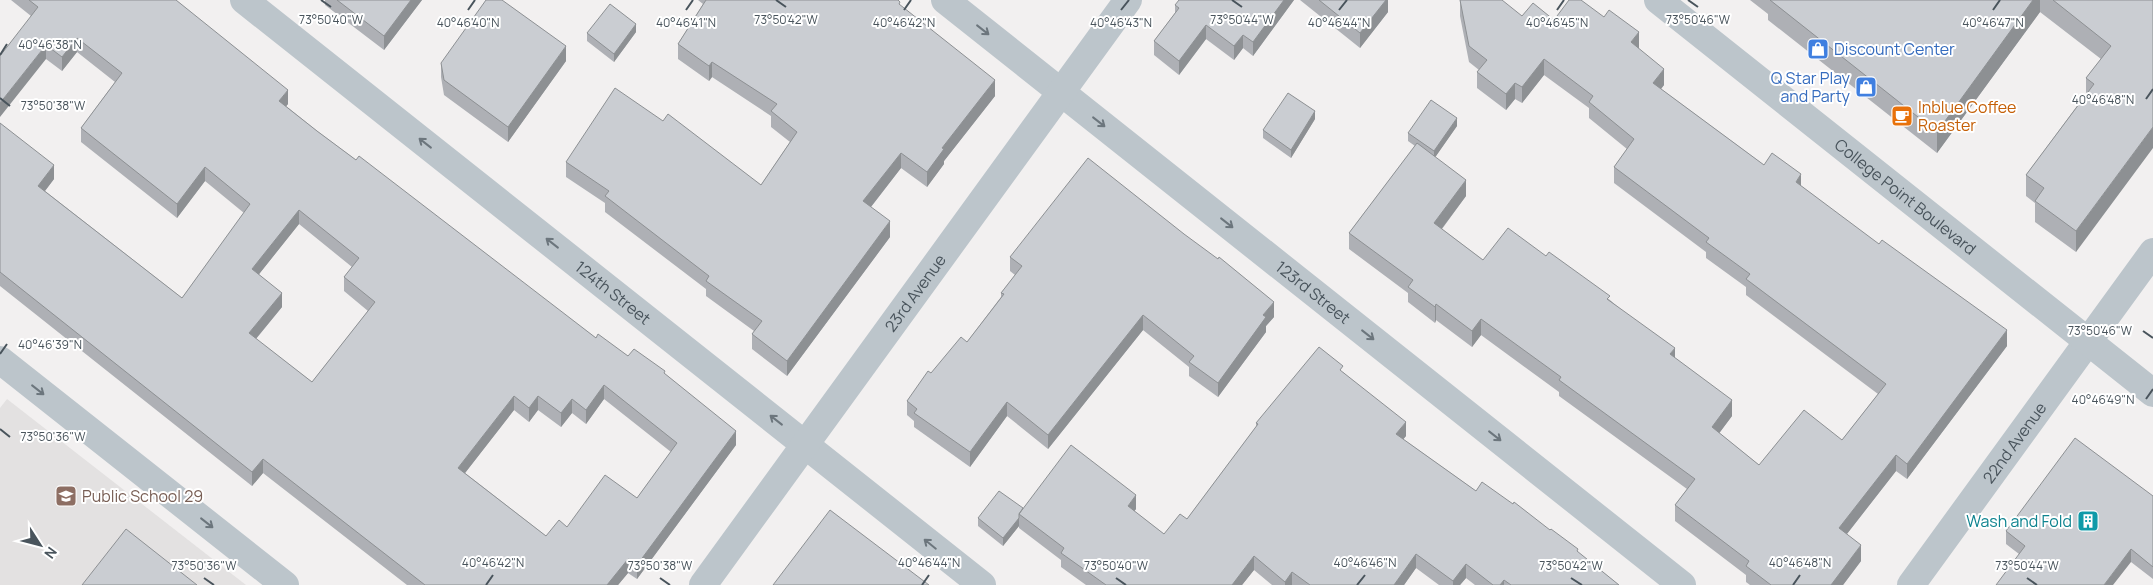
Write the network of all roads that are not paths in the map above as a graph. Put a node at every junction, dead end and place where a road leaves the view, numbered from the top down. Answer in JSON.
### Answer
{"nodes":[{"id":1,"x":244,"y":0,"type":"edge"},
{"id":2,"x":945,"y":0,"type":"edge"},
{"id":3,"x":1128,"y":0,"type":"edge"},
{"id":4,"x":1658,"y":0,"type":"edge"},
{"id":5,"x":1061,"y":92,"type":"junction"},
{"id":6,"x":2153,"y":252,"type":"edge"},
{"id":7,"x":2088,"y":342,"type":"junction"},
{"id":8,"x":0,"y":360,"type":"edge"},
{"id":9,"x":2153,"y":393,"type":"edge"},
{"id":10,"x":806,"y":444,"type":"junction"},
{"id":11,"x":285,"y":585,"type":"edge"},
{"id":12,"x":703,"y":585,"type":"edge"},
{"id":13,"x":982,"y":585,"type":"edge"},
{"id":14,"x":1682,"y":585,"type":"edge"},
{"id":15,"x":1911,"y":585,"type":"edge"}],
"edges":[{"from":10,"to":1,"type":"street","name":"124th Street","one_way":true},
{"from":2,"to":5,"type":"street","name":"123rd Street","one_way":true},
{"from":3,"to":5,"type":"street","name":"23rd Avenue"},
{"from":4,"to":7,"type":"street","name":"College Point Boulevard"},
{"from":5,"to":10,"type":"street","name":"23rd Avenue"},
{"from":5,"to":14,"type":"street","name":"123rd Street","one_way":true},
{"from":6,"to":7,"type":"street","name":"22nd Avenue"},
{"from":7,"to":9,"type":"street","name":"College Point Boulevard"},
{"from":7,"to":15,"type":"street","name":"22nd Avenue"},
{"from":8,"to":11,"type":"street","one_way":true},
{"from":10,"to":12,"type":"street","name":"23rd Avenue"},
{"from":13,"to":10,"type":"street","name":"124th Street","one_way":true}]}
